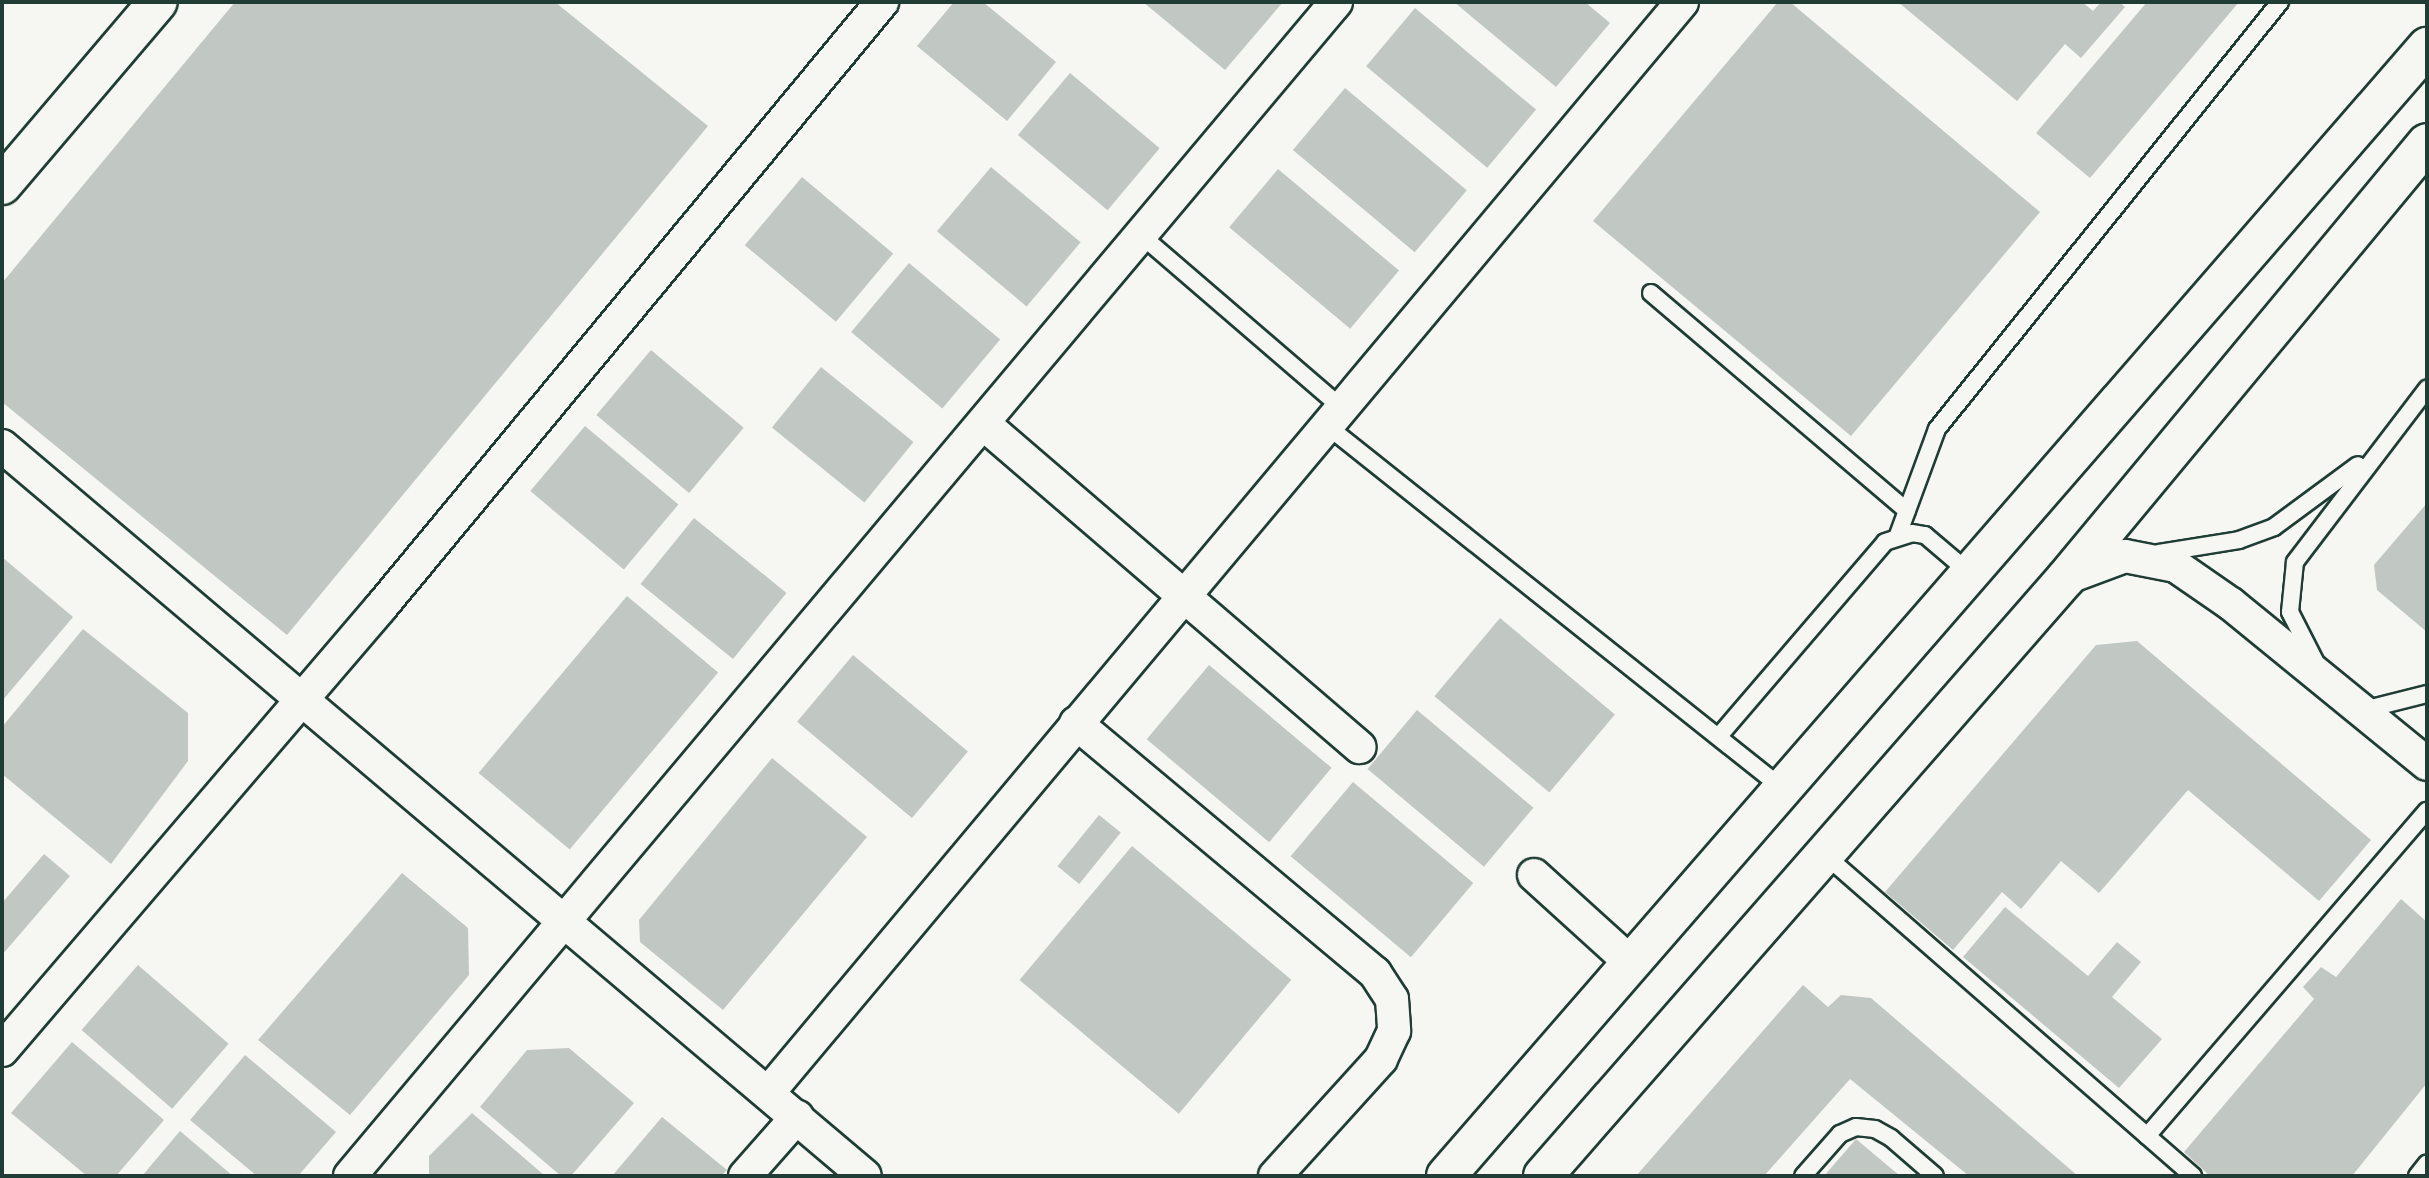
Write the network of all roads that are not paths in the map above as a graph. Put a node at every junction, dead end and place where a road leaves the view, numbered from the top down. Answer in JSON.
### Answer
{"nodes":[{"id":1,"x":158,"y":2,"type":"edge"},
{"id":2,"x":882,"y":2,"type":"edge"},
{"id":3,"x":1336,"y":2,"type":"edge"},
{"id":4,"x":1682,"y":2,"type":"edge"},
{"id":5,"x":2280,"y":2,"type":"edge"},
{"id":6,"x":2427,"y":47,"type":"edge"},
{"id":7,"x":2427,"y":144,"type":"edge"},
{"id":8,"x":2,"y":185,"type":"edge"},
{"id":9,"x":1142,"y":236,"type":"junction"},
{"id":10,"x":1651,"y":293,"type":"dead end"},
{"id":11,"x":2427,"y":389,"type":"edge"},
{"id":12,"x":1333,"y":416,"type":"junction"},
{"id":13,"x":985,"y":425,"type":"junction"},
{"id":14,"x":2,"y":446,"type":"edge"},
{"id":15,"x":2376,"y":451,"type":"junction"},
{"id":16,"x":1907,"y":511,"type":"junction"},
{"id":17,"x":1898,"y":535,"type":"junction"},
{"id":18,"x":2124,"y":556,"type":"junction"},
{"id":19,"x":1972,"y":575,"type":"junction"},
{"id":20,"x":2066,"y":578,"type":"junction"},
{"id":21,"x":1182,"y":595,"type":"junction"},
{"id":22,"x":2331,"y":686,"type":"junction"},
{"id":23,"x":2426,"y":696,"type":"edge"},
{"id":24,"x":303,"y":697,"type":"junction"},
{"id":25,"x":2363,"y":710,"type":"junction"},
{"id":26,"x":1076,"y":723,"type":"junction"},
{"id":27,"x":1719,"y":736,"type":"junction"},
{"id":28,"x":1360,"y":747,"type":"dead end"},
{"id":29,"x":2427,"y":764,"type":"edge"},
{"id":30,"x":1784,"y":790,"type":"junction"},
{"id":31,"x":2427,"y":811,"type":"edge"},
{"id":32,"x":1824,"y":854,"type":"junction"},
{"id":33,"x":1534,"y":875,"type":"dead end"},
{"id":34,"x":566,"y":920,"type":"junction"},
{"id":35,"x":1632,"y":964,"type":"junction"},
{"id":36,"x":2,"y":1050,"type":"edge"},
{"id":37,"x":768,"y":1093,"type":"junction"},
{"id":38,"x":797,"y":1117,"type":"junction"},
{"id":39,"x":2147,"y":1136,"type":"junction"},
{"id":40,"x":2427,"y":1163,"type":"edge"},
{"id":41,"x":350,"y":1176,"type":"edge"},
{"id":42,"x":746,"y":1176,"type":"edge"},
{"id":43,"x":864,"y":1176,"type":"edge"},
{"id":44,"x":1275,"y":1176,"type":"edge"},
{"id":45,"x":1446,"y":1176,"type":"edge"},
{"id":46,"x":1543,"y":1176,"type":"edge"},
{"id":47,"x":1803,"y":1176,"type":"edge"},
{"id":48,"x":1935,"y":1176,"type":"edge"},
{"id":49,"x":2193,"y":1176,"type":"edge"},
{"id":50,"x":2417,"y":1176,"type":"edge"}],
"edges":[{"from":1,"to":8,"type":"main road"},
{"from":2,"to":24,"type":"street"},
{"from":3,"to":9,"type":"street"},
{"from":4,"to":12,"type":"street"},
{"from":5,"to":16,"type":"lane"},
{"from":6,"to":19,"type":"main road"},
{"from":7,"to":20,"type":"main road"},
{"from":9,"to":12,"type":"lane"},
{"from":9,"to":13,"type":"street"},
{"from":10,"to":16,"type":"lane"},
{"from":11,"to":15,"type":"lane"},
{"from":12,"to":21,"type":"street"},
{"from":12,"to":27,"type":"lane"},
{"from":13,"to":21,"type":"street"},
{"from":13,"to":34,"type":"street"},
{"from":14,"to":24,"type":"street"},
{"from":15,"to":18,"type":"lane"},
{"from":15,"to":22,"type":"lane"},
{"from":16,"to":17,"type":"lane"},
{"from":17,"to":19,"type":"lane"},
{"from":17,"to":27,"type":"lane"},
{"from":18,"to":20,"type":"street"},
{"from":18,"to":22,"type":"street"},
{"from":19,"to":30,"type":"main road"},
{"from":20,"to":32,"type":"main road"},
{"from":21,"to":26,"type":"street"},
{"from":21,"to":28,"type":"street"},
{"from":22,"to":25,"type":"street"},
{"from":23,"to":25,"type":"lane"},
{"from":24,"to":34,"type":"street"},
{"from":24,"to":36,"type":"street"},
{"from":25,"to":29,"type":"street"},
{"from":26,"to":37,"type":"street"},
{"from":26,"to":44,"type":"street"},
{"from":27,"to":30,"type":"lane"},
{"from":30,"to":35,"type":"main road"},
{"from":31,"to":39,"type":"lane"},
{"from":32,"to":39,"type":"lane"},
{"from":32,"to":46,"type":"main road"},
{"from":33,"to":35,"type":"street"},
{"from":34,"to":37,"type":"street"},
{"from":34,"to":41,"type":"street"},
{"from":35,"to":45,"type":"main road"},
{"from":37,"to":38,"type":"street"},
{"from":38,"to":42,"type":"street"},
{"from":38,"to":43,"type":"street"},
{"from":39,"to":49,"type":"lane"},
{"from":40,"to":50,"type":"lane"},
{"from":47,"to":48,"type":"lane"}]}
